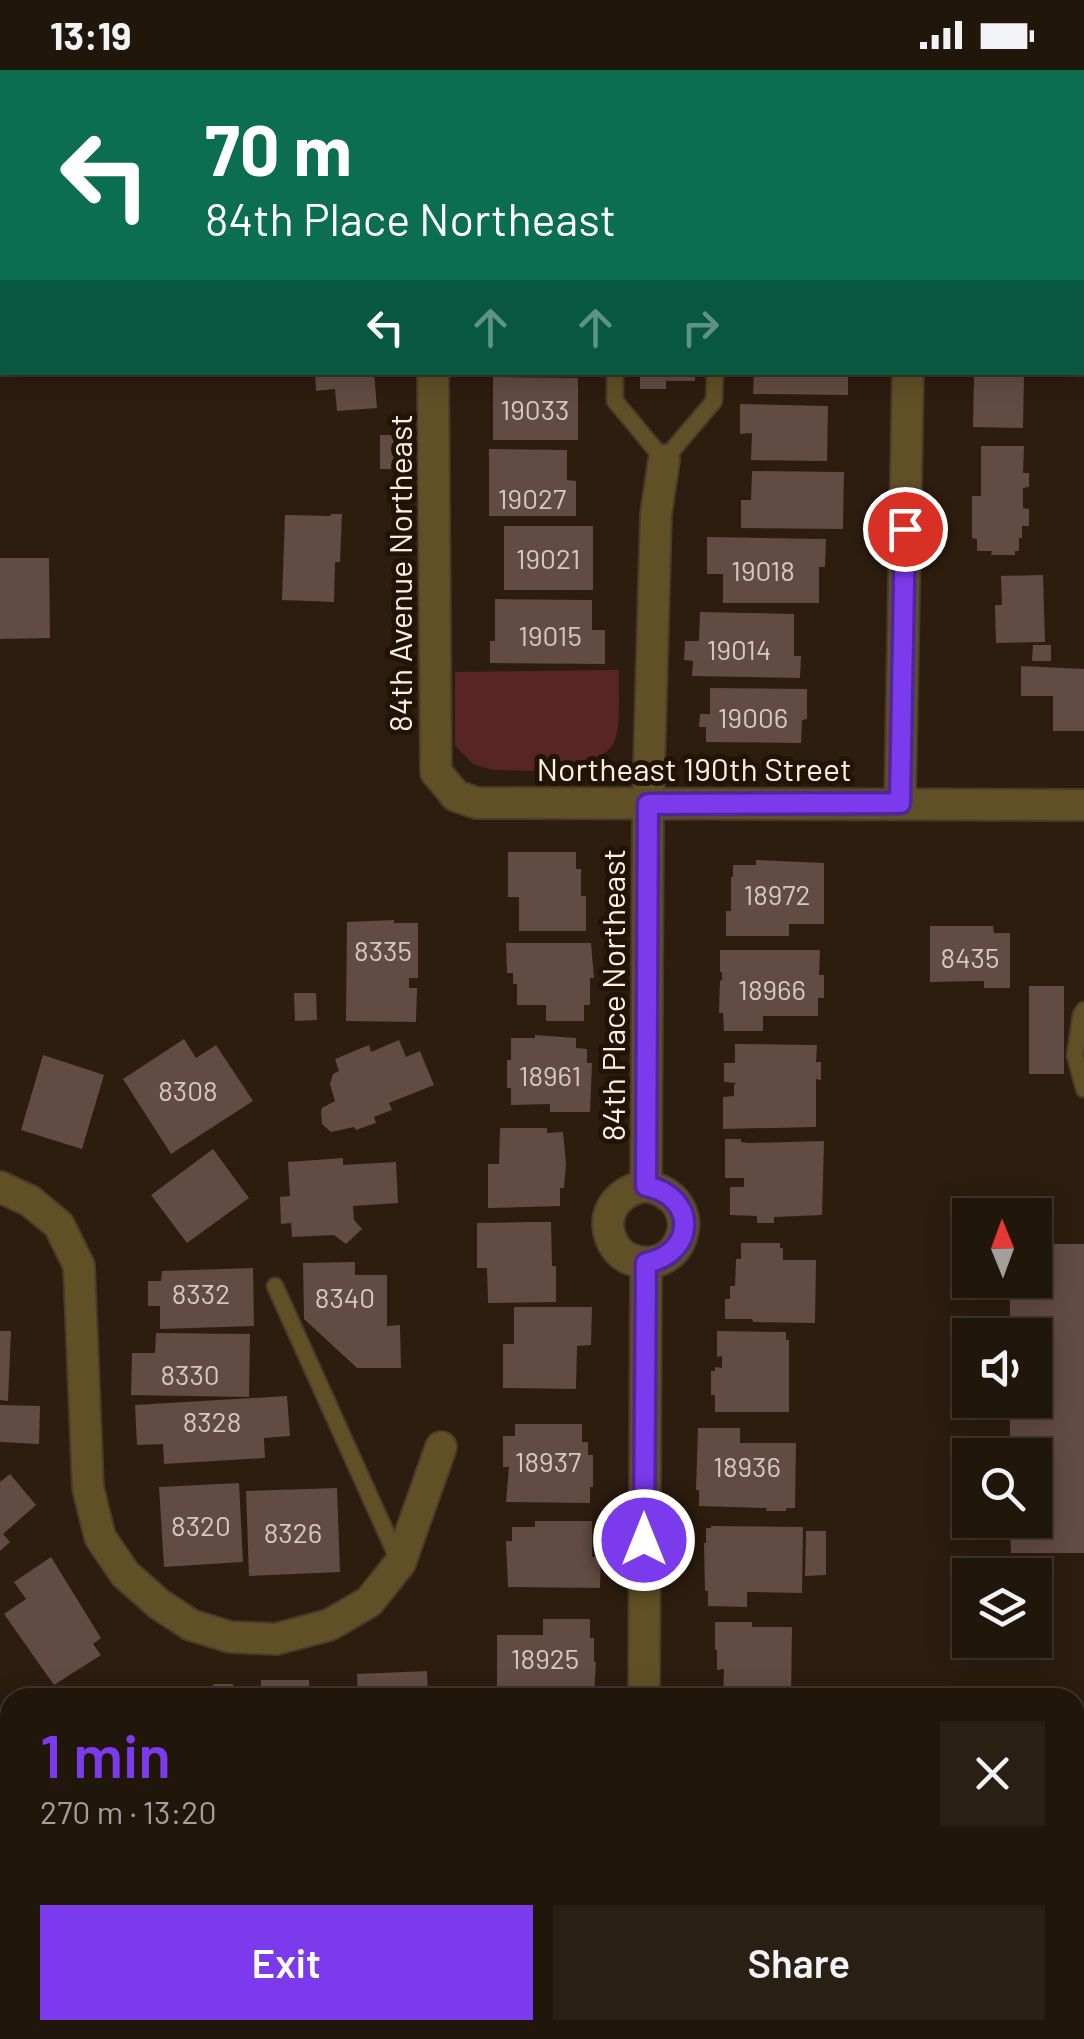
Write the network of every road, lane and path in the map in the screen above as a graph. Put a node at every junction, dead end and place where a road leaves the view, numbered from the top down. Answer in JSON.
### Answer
{"nodes":[{"id":1,"x":433,"y":375,"type":"edge"},
{"id":2,"x":615,"y":375,"type":"edge"},
{"id":3,"x":715,"y":375,"type":"edge"},
{"id":4,"x":908,"y":375,"type":"edge"},
{"id":5,"x":664,"y":460,"type":"junction"},
{"id":6,"x":436,"y":772,"type":"joint"},
{"id":7,"x":900,"y":803,"type":"junction"},
{"id":8,"x":648,"y":804,"type":"junction"},
{"id":9,"x":1084,"y":805,"type":"edge"},
{"id":10,"x":1084,"y":1010,"type":"edge"},
{"id":11,"x":1084,"y":1089,"type":"edge"},
{"id":12,"x":646,"y":1186,"type":"junction"},
{"id":13,"x":0,"y":1187,"type":"edge"},
{"id":14,"x":646,"y":1263,"type":"junction"},
{"id":15,"x":275,"y":1286,"type":"dead end"},
{"id":16,"x":441,"y":1447,"type":"dead end"},
{"id":17,"x":400,"y":1563,"type":"junction"},
{"id":18,"x":644,"y":1688,"type":"edge"}],
"edges":[{"from":1,"to":6,"type":"street","name":"84th Avenue Northeast"},
{"from":2,"to":5,"type":"lane"},
{"from":3,"to":5,"type":"lane"},
{"from":4,"to":7,"type":"street"},
{"from":5,"to":8,"type":"street","name":"84th Place Northeast"},
{"from":6,"to":8,"type":"street","name":"Northeast 190th Street"},
{"from":7,"to":8,"type":"street","name":"Northeast 190th Street"},
{"from":7,"to":9,"type":"street","name":"Northeast 190th Street"},
{"from":8,"to":12,"type":"street","name":"84th Place Northeast"},
{"from":10,"to":11,"type":"lane"},
{"from":12,"to":14,"type":"street","name":"84th Place Northeast"},
{"from":12,"to":14,"type":"street","name":"84th Place Northeast"},
{"from":13,"to":17,"type":"street"},
{"from":14,"to":18,"type":"street"},
{"from":15,"to":17,"type":"lane"},
{"from":16,"to":17,"type":"street"}]}
